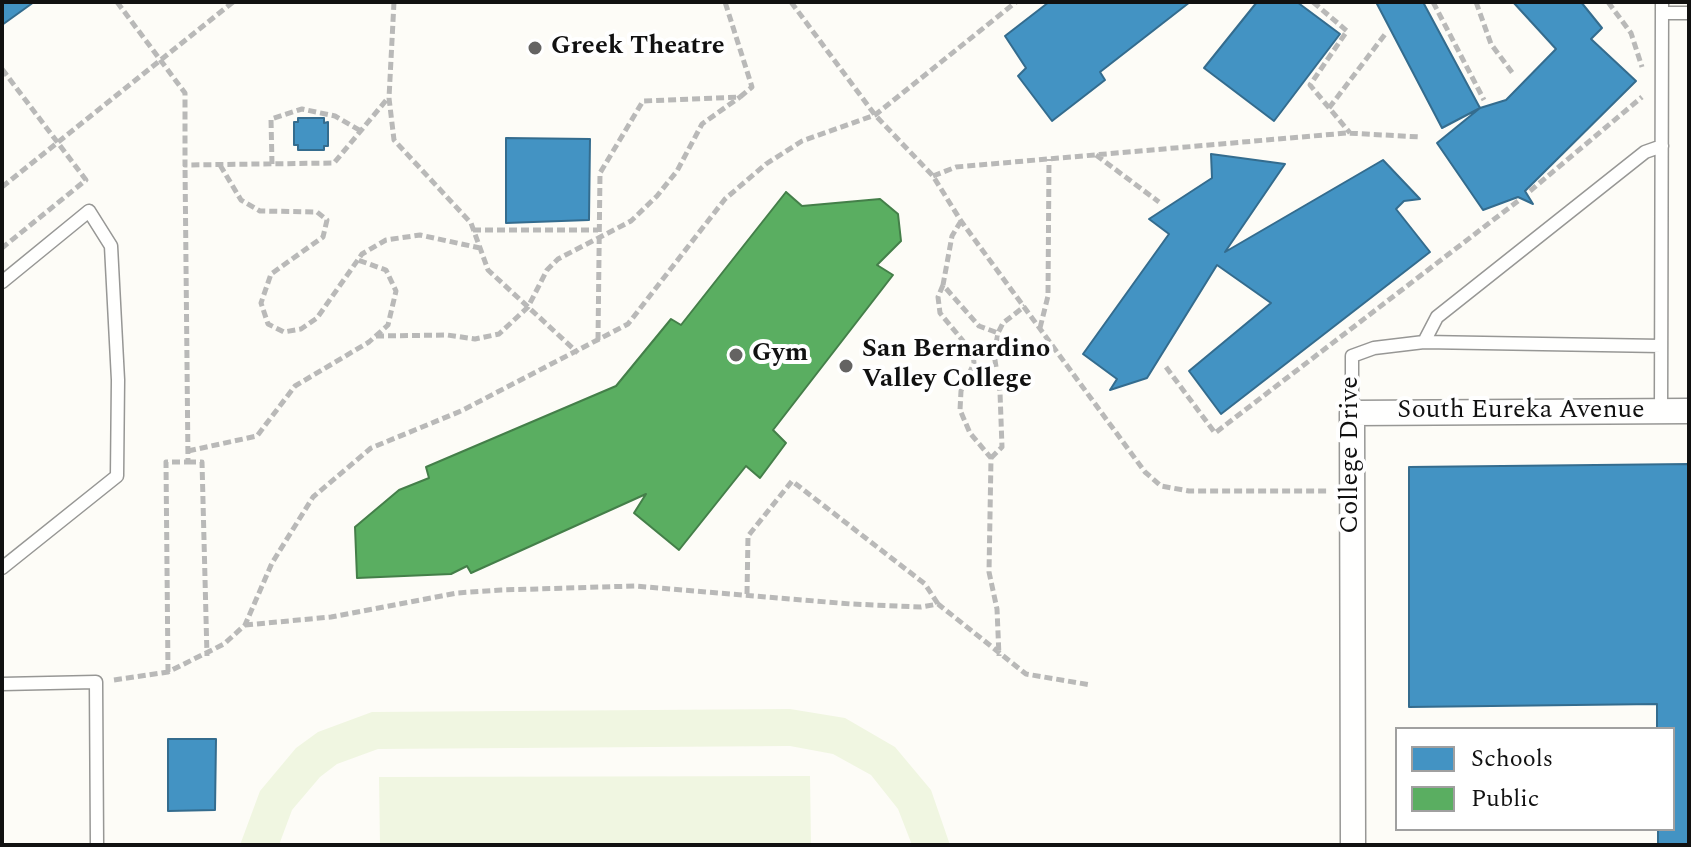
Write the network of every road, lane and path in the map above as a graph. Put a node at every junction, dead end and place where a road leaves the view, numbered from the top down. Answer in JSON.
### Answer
{"nodes":[{"id":1,"x":117,"y":2,"type":"edge"},
{"id":2,"x":233,"y":2,"type":"edge"},
{"id":3,"x":394,"y":2,"type":"edge"},
{"id":4,"x":725,"y":2,"type":"edge"},
{"id":5,"x":791,"y":2,"type":"edge"},
{"id":6,"x":1016,"y":2,"type":"edge"},
{"id":7,"x":1313,"y":2,"type":"edge"},
{"id":8,"x":1433,"y":2,"type":"edge"},
{"id":9,"x":1476,"y":2,"type":"edge"},
{"id":10,"x":1608,"y":2,"type":"edge"},
{"id":11,"x":1662,"y":8,"type":"edge"},
{"id":12,"x":1689,"y":13,"type":"edge"},
{"id":13,"x":1386,"y":33,"type":"dead end"},
{"id":14,"x":158,"y":60,"type":"junction"},
{"id":15,"x":2,"y":69,"type":"edge"},
{"id":16,"x":1514,"y":75,"type":"dead end"},
{"id":17,"x":1642,"y":78,"type":"dead end"},
{"id":18,"x":1642,"y":89,"type":"dead end"},
{"id":19,"x":740,"y":97,"type":"junction"},
{"id":20,"x":389,"y":98,"type":"junction"},
{"id":21,"x":1484,"y":100,"type":"dead end"},
{"id":22,"x":1329,"y":108,"type":"junction"},
{"id":23,"x":875,"y":115,"type":"junction"},
{"id":24,"x":361,"y":131,"type":"junction"},
{"id":25,"x":1350,"y":133,"type":"junction"},
{"id":26,"x":1421,"y":137,"type":"dead end"},
{"id":27,"x":58,"y":141,"type":"junction"},
{"id":28,"x":1662,"y":146,"type":"junction"},
{"id":29,"x":1096,"y":155,"type":"junction"},
{"id":30,"x":1049,"y":159,"type":"junction"},
{"id":31,"x":272,"y":164,"type":"junction"},
{"id":32,"x":185,"y":165,"type":"junction"},
{"id":33,"x":220,"y":165,"type":"junction"},
{"id":34,"x":933,"y":176,"type":"junction"},
{"id":35,"x":2,"y":187,"type":"edge"},
{"id":36,"x":1530,"y":191,"type":"dead end"},
{"id":37,"x":1518,"y":201,"type":"dead end"},
{"id":38,"x":1159,"y":202,"type":"dead end"},
{"id":39,"x":961,"y":221,"type":"junction"},
{"id":40,"x":473,"y":230,"type":"junction"},
{"id":41,"x":598,"y":234,"type":"junction"},
{"id":42,"x":2,"y":248,"type":"edge"},
{"id":43,"x":480,"y":248,"type":"junction"},
{"id":44,"x":358,"y":260,"type":"junction"},
{"id":45,"x":2,"y":282,"type":"edge"},
{"id":46,"x":943,"y":285,"type":"junction"},
{"id":47,"x":1025,"y":306,"type":"junction"},
{"id":48,"x":528,"y":307,"type":"junction"},
{"id":49,"x":1040,"y":328,"type":"junction"},
{"id":50,"x":998,"y":333,"type":"junction"},
{"id":51,"x":376,"y":336,"type":"junction"},
{"id":52,"x":598,"y":340,"type":"junction"},
{"id":53,"x":1424,"y":342,"type":"junction"},
{"id":54,"x":1661,"y":346,"type":"junction"},
{"id":55,"x":578,"y":353,"type":"junction"},
{"id":56,"x":973,"y":353,"type":"junction"},
{"id":57,"x":994,"y":354,"type":"junction"},
{"id":58,"x":1166,"y":367,"type":"dead end"},
{"id":59,"x":1661,"y":411,"type":"junction"},
{"id":60,"x":1689,"y":411,"type":"edge"},
{"id":61,"x":1352,"y":413,"type":"junction"},
{"id":62,"x":188,"y":451,"type":"junction"},
{"id":63,"x":991,"y":458,"type":"junction"},
{"id":64,"x":188,"y":462,"type":"junction"},
{"id":65,"x":1352,"y":491,"type":"junction"},
{"id":66,"x":2,"y":568,"type":"edge"},
{"id":67,"x":747,"y":594,"type":"junction"},
{"id":68,"x":938,"y":604,"type":"junction"},
{"id":69,"x":245,"y":625,"type":"junction"},
{"id":70,"x":207,"y":656,"type":"junction"},
{"id":71,"x":999,"y":656,"type":"junction"},
{"id":72,"x":168,"y":672,"type":"junction"},
{"id":73,"x":96,"y":682,"type":"junction"},
{"id":74,"x":2,"y":684,"type":"edge"},
{"id":75,"x":1091,"y":685,"type":"dead end"},
{"id":76,"x":97,"y":845,"type":"edge"},
{"id":77,"x":1353,"y":845,"type":"edge"}],
"edges":[{"from":1,"to":14,"type":"path"},
{"from":2,"to":14,"type":"path"},
{"from":3,"to":20,"type":"path"},
{"from":4,"to":19,"type":"path"},
{"from":5,"to":23,"type":"path"},
{"from":6,"to":23,"type":"path"},
{"from":7,"to":22,"type":"path"},
{"from":8,"to":21,"type":"path"},
{"from":9,"to":16,"type":"path"},
{"from":10,"to":17,"type":"path"},
{"from":11,"to":12,"type":"lane"},
{"from":11,"to":28,"type":"lane"},
{"from":13,"to":22,"type":"path"},
{"from":14,"to":27,"type":"path"},
{"from":14,"to":32,"type":"path"},
{"from":15,"to":27,"type":"path"},
{"from":18,"to":36,"type":"path"},
{"from":19,"to":41,"type":"path"},
{"from":19,"to":41,"type":"path"},
{"from":20,"to":24,"type":"path"},
{"from":20,"to":40,"type":"path"},
{"from":22,"to":25,"type":"path"},
{"from":23,"to":34,"type":"path"},
{"from":23,"to":52,"type":"path"},
{"from":24,"to":31,"type":"path"},
{"from":24,"to":31,"type":"path"},
{"from":25,"to":26,"type":"path"},
{"from":25,"to":29,"type":"path"},
{"from":27,"to":35,"type":"path"},
{"from":27,"to":42,"type":"path"},
{"from":28,"to":53,"type":"lane"},
{"from":28,"to":54,"type":"lane"},
{"from":29,"to":30,"type":"path"},
{"from":29,"to":38,"type":"path"},
{"from":30,"to":34,"type":"path"},
{"from":30,"to":49,"type":"path"},
{"from":31,"to":33,"type":"path"},
{"from":32,"to":33,"type":"path"},
{"from":32,"to":62,"type":"path"},
{"from":33,"to":44,"type":"path"},
{"from":34,"to":39,"type":"path"},
{"from":37,"to":58,"type":"path"},
{"from":39,"to":46,"type":"path"},
{"from":39,"to":47,"type":"path"},
{"from":40,"to":41,"type":"path"},
{"from":40,"to":43,"type":"path"},
{"from":41,"to":48,"type":"path"},
{"from":41,"to":52,"type":"path"},
{"from":43,"to":44,"type":"path"},
{"from":43,"to":48,"type":"path"},
{"from":44,"to":51,"type":"path"},
{"from":45,"to":66,"type":"lane"},
{"from":46,"to":50,"type":"path"},
{"from":46,"to":56,"type":"path"},
{"from":47,"to":49,"type":"path"},
{"from":47,"to":50,"type":"path"},
{"from":48,"to":51,"type":"path"},
{"from":48,"to":55,"type":"path"},
{"from":49,"to":65,"type":"path"},
{"from":50,"to":57,"type":"path"},
{"from":51,"to":62,"type":"path"},
{"from":52,"to":55,"type":"path"},
{"from":53,"to":54,"type":"lane"},
{"from":53,"to":61,"type":"lane","name":"College Drive"},
{"from":54,"to":59,"type":"lane"},
{"from":55,"to":69,"type":"path"},
{"from":56,"to":57,"type":"path"},
{"from":56,"to":63,"type":"path"},
{"from":57,"to":63,"type":"path"},
{"from":59,"to":60,"type":"street","name":"South Eureka Avenue"},
{"from":59,"to":61,"type":"street","name":"South Eureka Avenue"},
{"from":61,"to":65,"type":"street","name":"College Drive"},
{"from":62,"to":64,"type":"path"},
{"from":63,"to":71,"type":"path"},
{"from":64,"to":70,"type":"path"},
{"from":64,"to":72,"type":"path"},
{"from":65,"to":77,"type":"street","name":"College Drive"},
{"from":67,"to":68,"type":"path"},
{"from":67,"to":68,"type":"path"},
{"from":67,"to":69,"type":"path"},
{"from":68,"to":71,"type":"path"},
{"from":69,"to":70,"type":"path"},
{"from":70,"to":72,"type":"path"},
{"from":71,"to":75,"type":"path"},
{"from":72,"to":73,"type":"path"},
{"from":73,"to":74,"type":"lane"},
{"from":73,"to":76,"type":"lane"}]}
